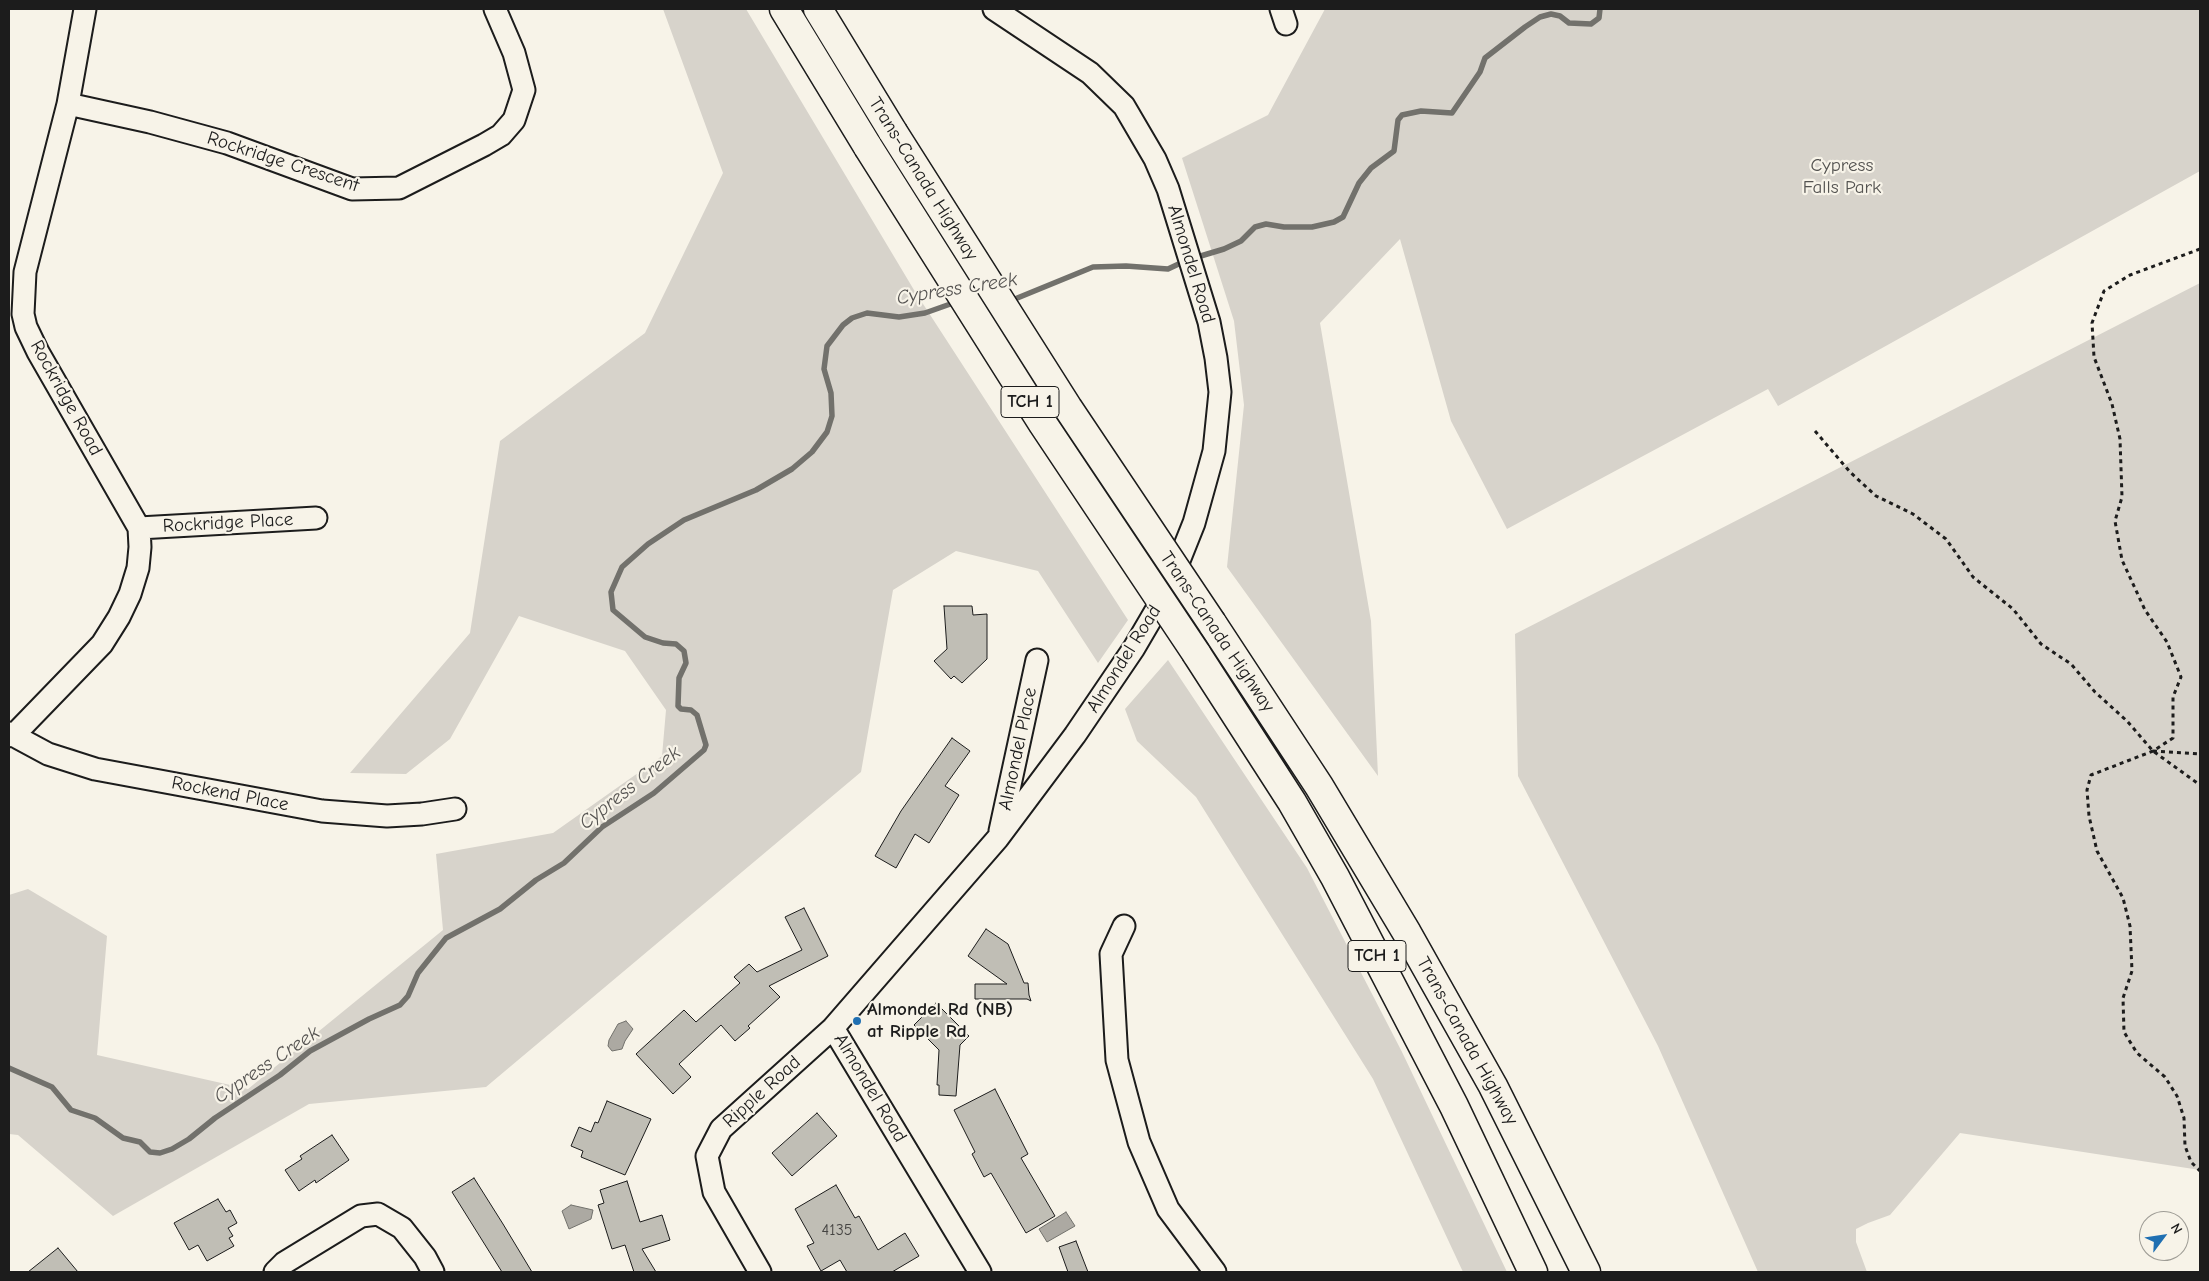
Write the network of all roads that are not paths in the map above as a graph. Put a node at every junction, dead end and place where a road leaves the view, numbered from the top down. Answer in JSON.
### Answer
{"nodes":[{"id":1,"x":85,"y":9,"type":"edge"},
{"id":2,"x":495,"y":9,"type":"edge"},
{"id":3,"x":784,"y":9,"type":"edge"},
{"id":4,"x":818,"y":9,"type":"edge"},
{"id":5,"x":994,"y":9,"type":"edge"},
{"id":6,"x":68,"y":104,"type":"junction"},
{"id":7,"x":17,"y":324,"type":"edge"},
{"id":8,"x":316,"y":518,"type":"dead end"},
{"id":9,"x":139,"y":528,"type":"junction"},
{"id":10,"x":1037,"y":660,"type":"dead end"},
{"id":11,"x":11,"y":734,"type":"edge"},
{"id":12,"x":455,"y":809,"type":"dead end"},
{"id":13,"x":998,"y":838,"type":"junction"},
{"id":14,"x":1124,"y":926,"type":"dead end"},
{"id":15,"x":833,"y":1028,"type":"junction"},
{"id":16,"x":275,"y":1272,"type":"edge"},
{"id":17,"x":434,"y":1272,"type":"edge"},
{"id":18,"x":760,"y":1272,"type":"edge"},
{"id":19,"x":980,"y":1272,"type":"edge"},
{"id":20,"x":1215,"y":1272,"type":"edge"},
{"id":21,"x":1533,"y":1272,"type":"edge"},
{"id":22,"x":1586,"y":1272,"type":"edge"}],
"edges":[{"from":1,"to":6,"type":"street","name":"Rockridge Road"},
{"from":2,"to":6,"type":"street","name":"Rockridge Crescent"},
{"from":3,"to":21,"type":"highway","name":"Trans-Canada Highway","number":"TCH 1","bridge":true},
{"from":4,"to":22,"type":"highway","name":"Trans-Canada Highway","number":"TCH 1","bridge":true},
{"from":5,"to":13,"type":"street","name":"Almondel Road"},
{"from":6,"to":7,"type":"street","name":"Rockridge Road"},
{"from":7,"to":9,"type":"street","name":"Rockridge Road"},
{"from":8,"to":9,"type":"street","name":"Rockridge Place"},
{"from":9,"to":11,"type":"street","name":"Rockridge Road"},
{"from":10,"to":13,"type":"street","name":"Almondel Place"},
{"from":11,"to":12,"type":"street","name":"Rockend Place"},
{"from":13,"to":15,"type":"street","name":"Almondel Road"},
{"from":14,"to":20,"type":"street"},
{"from":15,"to":18,"type":"street","name":"Ripple Road"},
{"from":15,"to":19,"type":"street","name":"Almondel Road"},
{"from":16,"to":17,"type":"street"}]}
